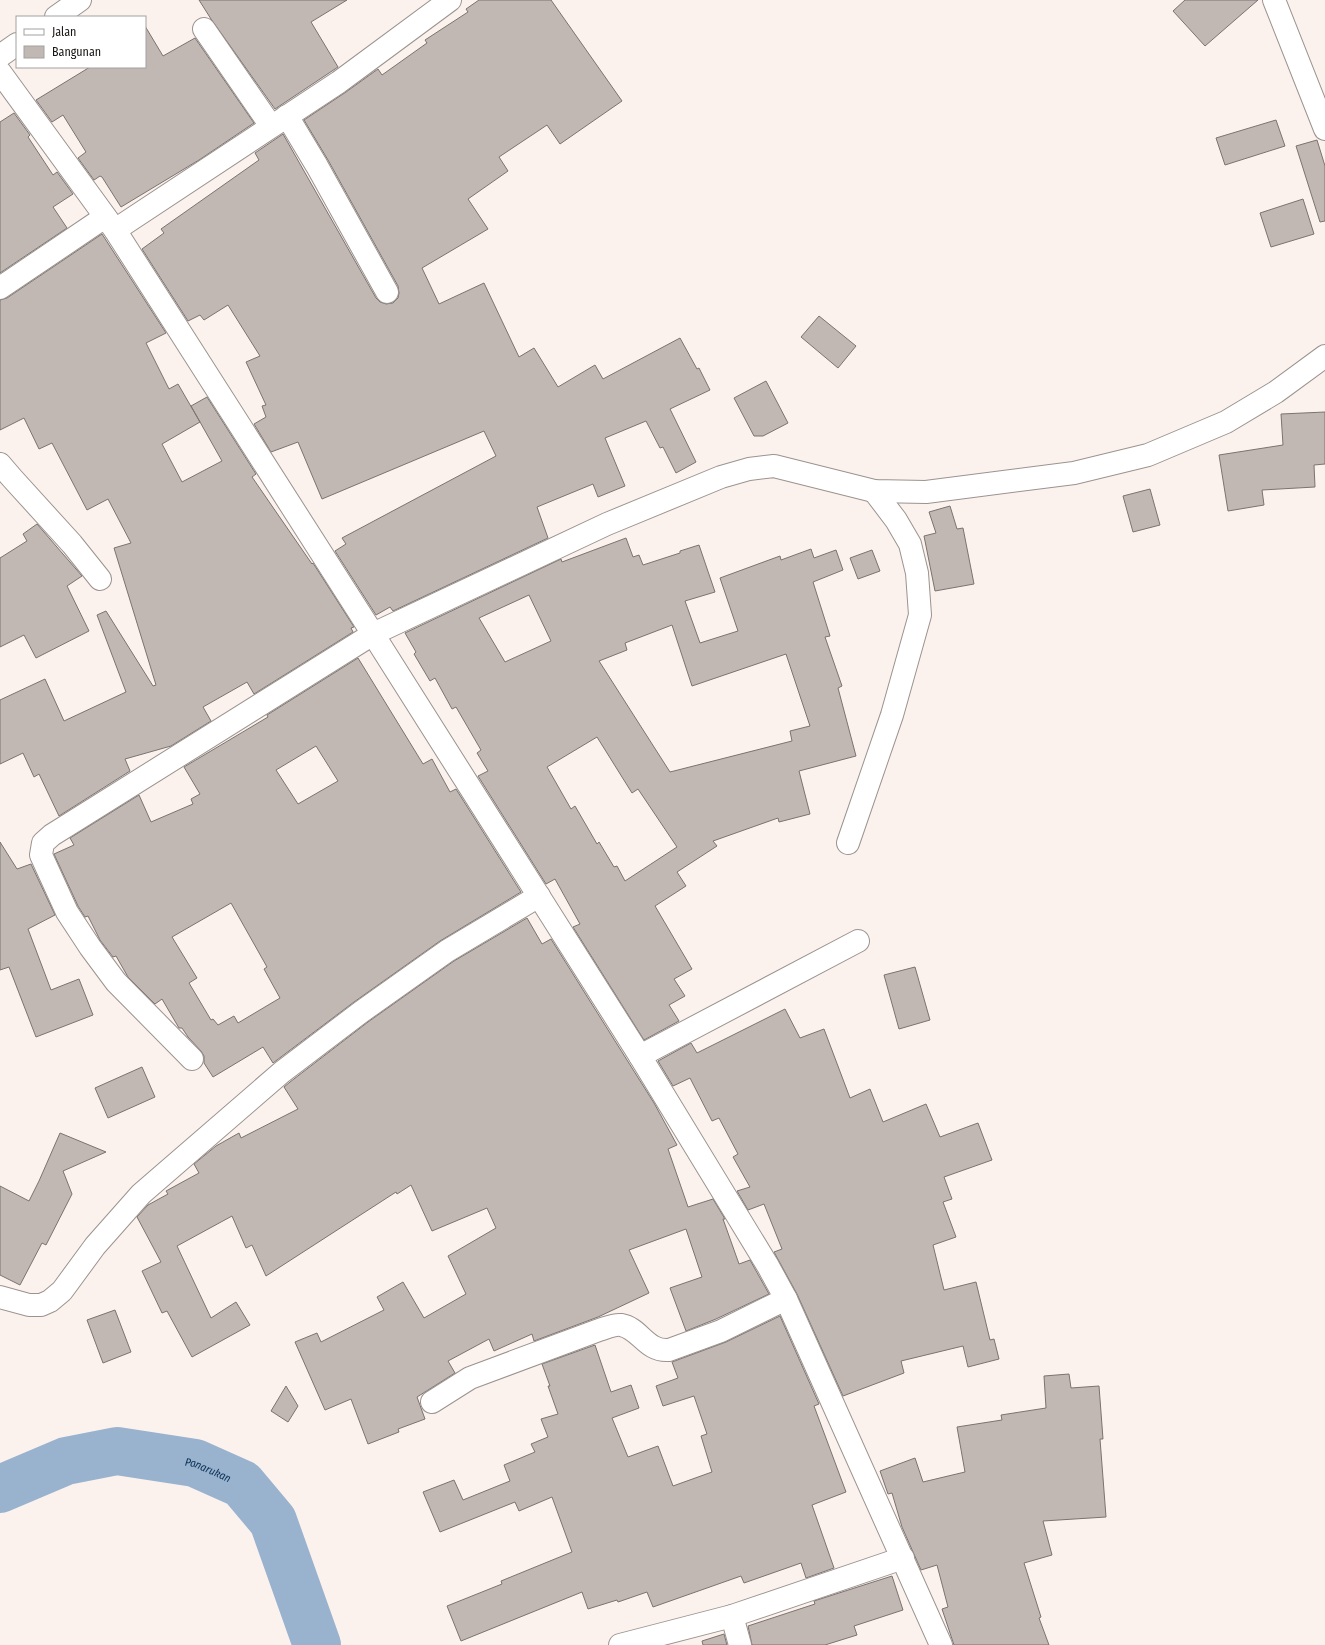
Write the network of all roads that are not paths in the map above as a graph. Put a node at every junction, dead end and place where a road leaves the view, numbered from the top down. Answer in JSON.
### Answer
{"nodes":[{"id":1,"x":80,"y":0,"type":"edge"},
{"id":2,"x":450,"y":0,"type":"edge"},
{"id":3,"x":1274,"y":0,"type":"edge"},
{"id":4,"x":57,"y":16,"type":"edge"},
{"id":5,"x":204,"y":29,"type":"dead end"},
{"id":6,"x":16,"y":45,"type":"edge"},
{"id":7,"x":0,"y":56,"type":"edge"},
{"id":8,"x":0,"y":72,"type":"edge"},
{"id":9,"x":279,"y":121,"type":"junction"},
{"id":10,"x":1325,"y":129,"type":"edge"},
{"id":11,"x":110,"y":224,"type":"junction"},
{"id":12,"x":0,"y":288,"type":"edge"},
{"id":13,"x":387,"y":292,"type":"dead end"},
{"id":14,"x":1325,"y":356,"type":"edge"},
{"id":15,"x":0,"y":464,"type":"edge"},
{"id":16,"x":874,"y":491,"type":"junction"},
{"id":17,"x":100,"y":579,"type":"dead end"},
{"id":18,"x":374,"y":634,"type":"junction"},
{"id":19,"x":848,"y":843,"type":"dead end"},
{"id":20,"x":539,"y":896,"type":"junction"},
{"id":21,"x":858,"y":941,"type":"dead end"},
{"id":22,"x":640,"y":1056,"type":"junction"},
{"id":23,"x":192,"y":1058,"type":"dead end"},
{"id":24,"x":0,"y":1297,"type":"edge"},
{"id":25,"x":786,"y":1299,"type":"junction"},
{"id":26,"x":432,"y":1402,"type":"dead end"},
{"id":27,"x":903,"y":1558,"type":"junction"},
{"id":28,"x":732,"y":1616,"type":"junction"},
{"id":29,"x":620,"y":1645,"type":"edge"},
{"id":30,"x":740,"y":1645,"type":"edge"},
{"id":31,"x":941,"y":1645,"type":"edge"}],
"edges":[{"from":1,"to":4,"type":"street"},
{"from":2,"to":9,"type":"street"},
{"from":3,"to":10,"type":"street"},
{"from":5,"to":9,"type":"street"},
{"from":6,"to":7,"type":"street"},
{"from":8,"to":11,"type":"street"},
{"from":9,"to":11,"type":"street"},
{"from":9,"to":13,"type":"street"},
{"from":11,"to":12,"type":"street"},
{"from":11,"to":18,"type":"street"},
{"from":14,"to":16,"type":"street"},
{"from":15,"to":17,"type":"street"},
{"from":16,"to":18,"type":"street"},
{"from":16,"to":19,"type":"street"},
{"from":18,"to":20,"type":"street"},
{"from":18,"to":23,"type":"street"},
{"from":20,"to":22,"type":"street"},
{"from":20,"to":24,"type":"street"},
{"from":21,"to":22,"type":"street"},
{"from":22,"to":25,"type":"street"},
{"from":25,"to":26,"type":"street"},
{"from":25,"to":27,"type":"street"},
{"from":27,"to":28,"type":"street"},
{"from":27,"to":31,"type":"street"},
{"from":28,"to":29,"type":"street"},
{"from":28,"to":30,"type":"street"}]}
